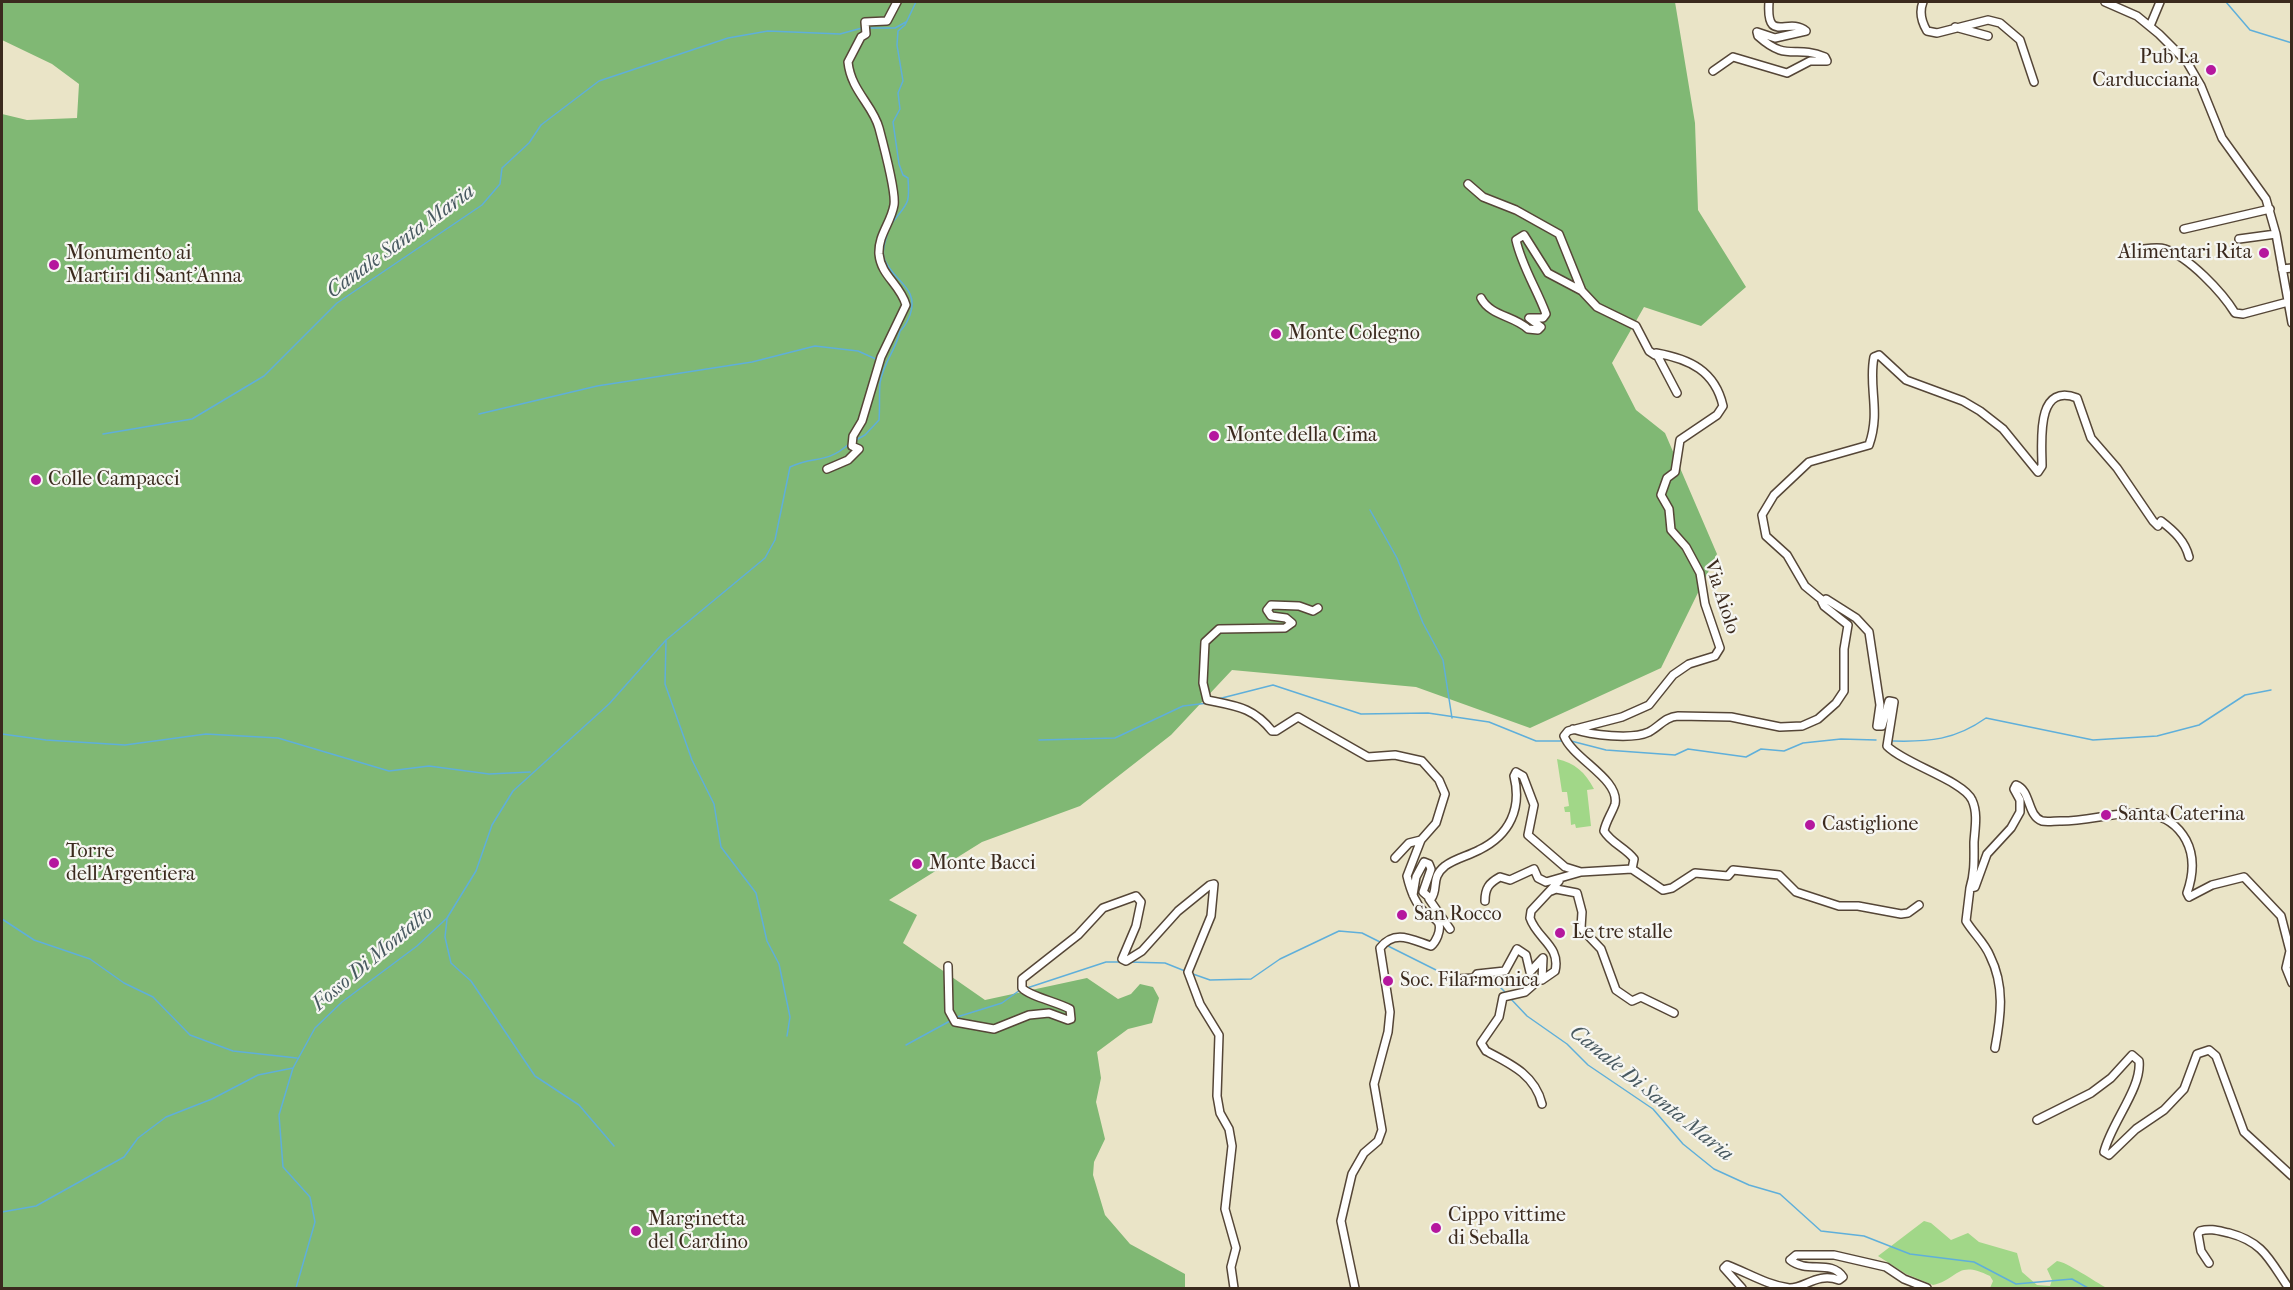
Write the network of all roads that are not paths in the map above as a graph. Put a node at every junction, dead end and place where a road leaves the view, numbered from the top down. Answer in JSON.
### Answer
{"nodes":[{"id":1,"x":897,"y":2,"type":"edge"},
{"id":2,"x":1768,"y":2,"type":"edge"},
{"id":3,"x":1923,"y":2,"type":"edge"},
{"id":4,"x":2105,"y":2,"type":"edge"},
{"id":5,"x":2160,"y":2,"type":"edge"},
{"id":6,"x":2150,"y":26,"type":"junction"},
{"id":7,"x":1955,"y":27,"type":"junction"},
{"id":8,"x":1988,"y":36,"type":"dead end"},
{"id":9,"x":1713,"y":71,"type":"dead end"},
{"id":10,"x":2034,"y":82,"type":"dead end"},
{"id":11,"x":1468,"y":184,"type":"dead end"},
{"id":12,"x":2270,"y":209,"type":"junction"},
{"id":13,"x":2184,"y":229,"type":"dead end"},
{"id":14,"x":2276,"y":234,"type":"junction"},
{"id":15,"x":2239,"y":239,"type":"dead end"},
{"id":16,"x":2132,"y":250,"type":"dead end"},
{"id":17,"x":2292,"y":268,"type":"edge"},
{"id":18,"x":2282,"y":269,"type":"junction"},
{"id":19,"x":1582,"y":291,"type":"junction"},
{"id":20,"x":1481,"y":298,"type":"dead end"},
{"id":21,"x":2288,"y":302,"type":"junction"},
{"id":22,"x":2292,"y":323,"type":"edge"},
{"id":23,"x":1655,"y":355,"type":"junction"},
{"id":24,"x":1677,"y":393,"type":"dead end"},
{"id":25,"x":827,"y":469,"type":"dead end"},
{"id":26,"x":2189,"y":557,"type":"dead end"},
{"id":27,"x":1822,"y":600,"type":"junction"},
{"id":28,"x":1318,"y":608,"type":"dead end"},
{"id":29,"x":1574,"y":729,"type":"junction"},
{"id":30,"x":1421,"y":840,"type":"junction"},
{"id":31,"x":1395,"y":858,"type":"dead end"},
{"id":32,"x":1632,"y":869,"type":"junction"},
{"id":33,"x":1581,"y":872,"type":"junction"},
{"id":34,"x":1558,"y":881,"type":"junction"},
{"id":35,"x":1970,"y":888,"type":"junction"},
{"id":36,"x":1551,"y":891,"type":"junction"},
{"id":37,"x":1413,"y":895,"type":"junction"},
{"id":38,"x":1429,"y":898,"type":"junction"},
{"id":39,"x":1485,"y":901,"type":"dead end"},
{"id":40,"x":1919,"y":905,"type":"dead end"},
{"id":41,"x":1450,"y":929,"type":"dead end"},
{"id":42,"x":948,"y":966,"type":"dead end"},
{"id":43,"x":1541,"y":978,"type":"junction"},
{"id":44,"x":1456,"y":979,"type":"dead end"},
{"id":45,"x":2292,"y":983,"type":"edge"},
{"id":46,"x":1674,"y":1013,"type":"dead end"},
{"id":47,"x":1995,"y":1048,"type":"dead end"},
{"id":48,"x":1542,"y":1104,"type":"dead end"},
{"id":49,"x":2037,"y":1120,"type":"dead end"},
{"id":50,"x":2292,"y":1176,"type":"edge"},
{"id":51,"x":2209,"y":1263,"type":"dead end"},
{"id":52,"x":2289,"y":1286,"type":"edge"},
{"id":53,"x":1234,"y":1288,"type":"edge"},
{"id":54,"x":1355,"y":1288,"type":"edge"},
{"id":55,"x":1742,"y":1288,"type":"edge"},
{"id":56,"x":1927,"y":1288,"type":"edge"}],
"edges":[{"from":1,"to":25,"type":"street"},
{"from":2,"to":9,"type":"street"},
{"from":3,"to":7,"type":"street"},
{"from":4,"to":6,"type":"street"},
{"from":5,"to":6,"type":"street"},
{"from":6,"to":12,"type":"street"},
{"from":7,"to":8,"type":"street"},
{"from":7,"to":10,"type":"street"},
{"from":11,"to":19,"type":"street"},
{"from":12,"to":13,"type":"street"},
{"from":12,"to":14,"type":"street"},
{"from":14,"to":15,"type":"street"},
{"from":14,"to":18,"type":"street"},
{"from":16,"to":21,"type":"street"},
{"from":17,"to":18,"type":"street"},
{"from":18,"to":21,"type":"street"},
{"from":19,"to":20,"type":"street"},
{"from":19,"to":23,"type":"street"},
{"from":21,"to":22,"type":"street"},
{"from":23,"to":24,"type":"street"},
{"from":23,"to":29,"type":"street","name":"Via Aiolo"},
{"from":26,"to":27,"type":"street"},
{"from":27,"to":29,"type":"street"},
{"from":27,"to":35,"type":"street"},
{"from":28,"to":30,"type":"street"},
{"from":29,"to":32,"type":"street"},
{"from":30,"to":31,"type":"street"},
{"from":30,"to":37,"type":"street"},
{"from":32,"to":33,"type":"street"},
{"from":32,"to":40,"type":"street"},
{"from":33,"to":34,"type":"street"},
{"from":33,"to":38,"type":"street"},
{"from":34,"to":36,"type":"street"},
{"from":34,"to":39,"type":"street"},
{"from":35,"to":45,"type":"street"},
{"from":35,"to":47,"type":"street"},
{"from":36,"to":43,"type":"street"},
{"from":36,"to":46,"type":"street"},
{"from":37,"to":38,"type":"street"},
{"from":37,"to":54,"type":"street"},
{"from":38,"to":41,"type":"street"},
{"from":42,"to":53,"type":"street"},
{"from":43,"to":44,"type":"street"},
{"from":43,"to":48,"type":"street"},
{"from":49,"to":50,"type":"street"},
{"from":51,"to":52,"type":"street"},
{"from":55,"to":56,"type":"street"}]}
